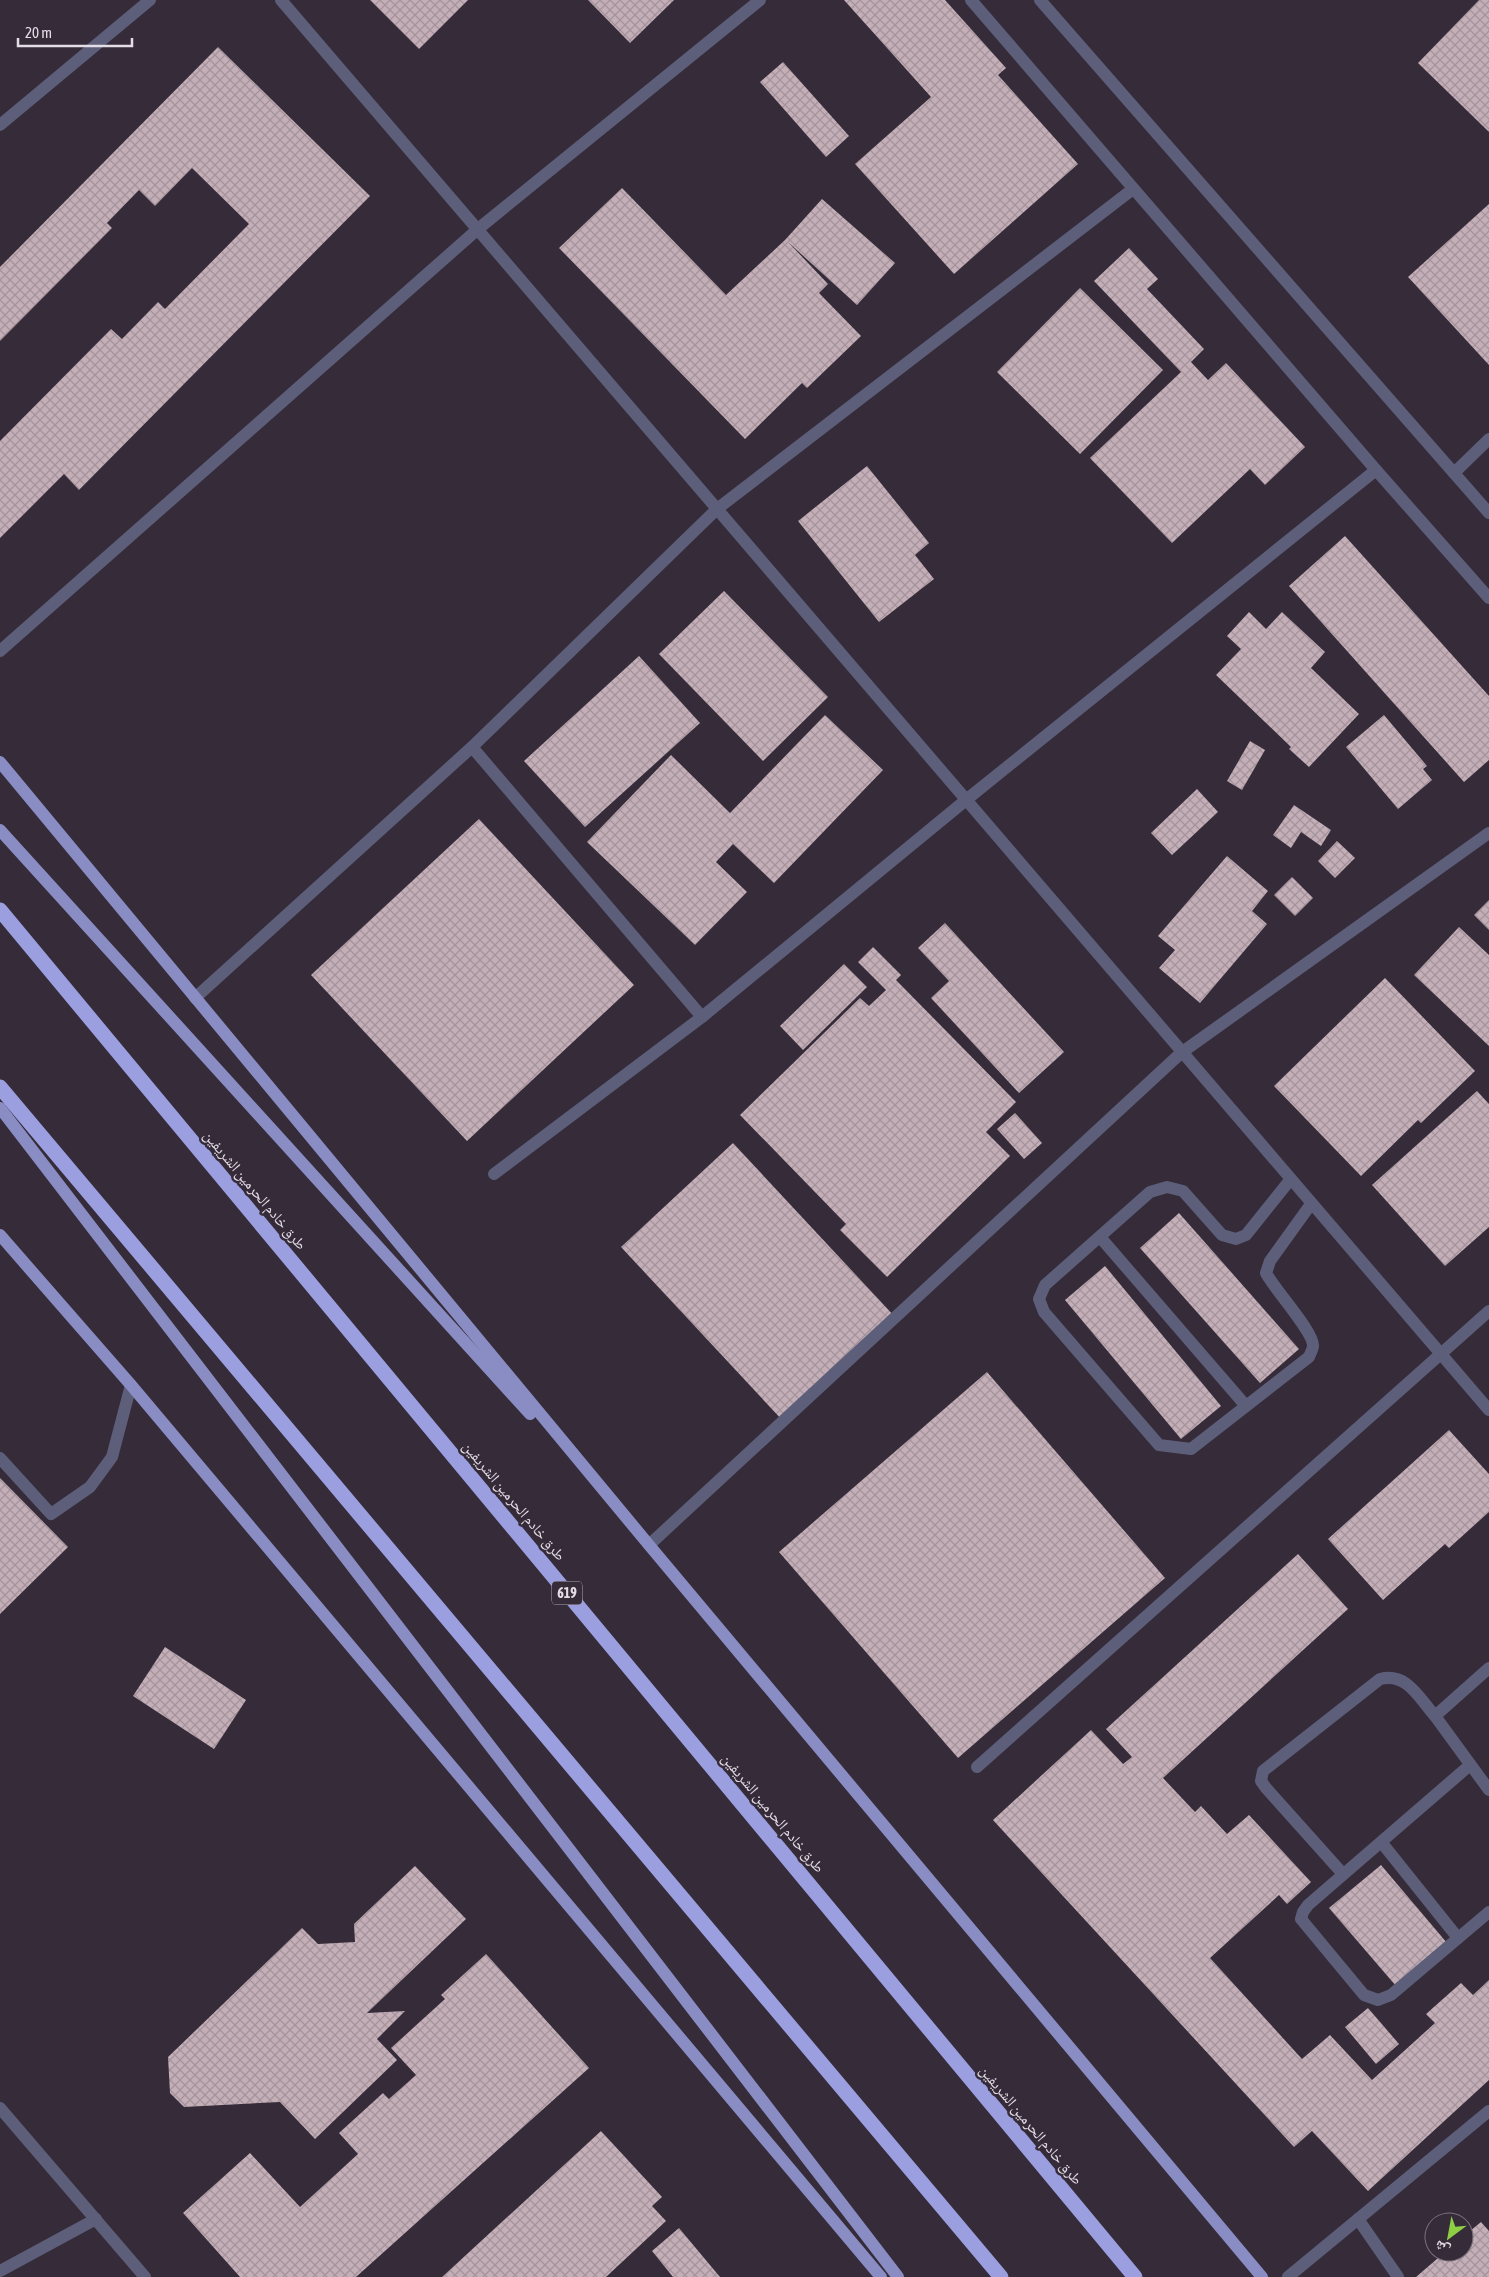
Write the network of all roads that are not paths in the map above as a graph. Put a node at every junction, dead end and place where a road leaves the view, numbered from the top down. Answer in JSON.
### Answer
{"nodes":[{"id":1,"x":150,"y":0,"type":"edge"},
{"id":2,"x":281,"y":0,"type":"edge"},
{"id":3,"x":760,"y":0,"type":"edge"},
{"id":4,"x":972,"y":0,"type":"edge"},
{"id":5,"x":1040,"y":0,"type":"edge"},
{"id":6,"x":0,"y":125,"type":"edge"},
{"id":7,"x":1133,"y":188,"type":"junction"},
{"id":8,"x":478,"y":229,"type":"junction"},
{"id":9,"x":1489,"y":438,"type":"edge"},
{"id":10,"x":1376,"y":470,"type":"junction"},
{"id":11,"x":1454,"y":473,"type":"junction"},
{"id":12,"x":717,"y":510,"type":"junction"},
{"id":13,"x":1489,"y":513,"type":"edge"},
{"id":14,"x":1489,"y":598,"type":"edge"},
{"id":15,"x":0,"y":651,"type":"edge"},
{"id":16,"x":472,"y":747,"type":"junction"},
{"id":17,"x":0,"y":762,"type":"edge"},
{"id":18,"x":966,"y":800,"type":"junction"},
{"id":19,"x":0,"y":830,"type":"edge"},
{"id":20,"x":1489,"y":833,"type":"edge"},
{"id":21,"x":0,"y":910,"type":"edge"},
{"id":22,"x":195,"y":998,"type":"junction"},
{"id":23,"x":702,"y":1017,"type":"junction"},
{"id":24,"x":1181,"y":1053,"type":"junction"},
{"id":25,"x":0,"y":1087,"type":"edge"},
{"id":26,"x":0,"y":1108,"type":"edge"},
{"id":27,"x":494,"y":1174,"type":"dead end"},
{"id":28,"x":1290,"y":1180,"type":"junction"},
{"id":29,"x":1311,"y":1204,"type":"junction"},
{"id":30,"x":0,"y":1235,"type":"edge"},
{"id":31,"x":1100,"y":1237,"type":"junction"},
{"id":32,"x":1489,"y":1311,"type":"edge"},
{"id":33,"x":1439,"y":1353,"type":"junction"},
{"id":34,"x":130,"y":1385,"type":"junction"},
{"id":35,"x":1246,"y":1406,"type":"junction"},
{"id":36,"x":1489,"y":1410,"type":"edge"},
{"id":37,"x":0,"y":1458,"type":"edge"},
{"id":38,"x":649,"y":1546,"type":"junction"},
{"id":39,"x":1489,"y":1668,"type":"edge"},
{"id":40,"x":1435,"y":1716,"type":"junction"},
{"id":41,"x":1470,"y":1765,"type":"junction"},
{"id":42,"x":977,"y":1767,"type":"dead end"},
{"id":43,"x":1489,"y":1790,"type":"edge"},
{"id":44,"x":1382,"y":1843,"type":"junction"},
{"id":45,"x":1342,"y":1874,"type":"junction"},
{"id":46,"x":1489,"y":1912,"type":"edge"},
{"id":47,"x":1458,"y":1938,"type":"junction"},
{"id":48,"x":0,"y":2108,"type":"edge"},
{"id":49,"x":1489,"y":2112,"type":"edge"},
{"id":50,"x":1358,"y":2219,"type":"junction"},
{"id":51,"x":96,"y":2220,"type":"junction"},
{"id":52,"x":0,"y":2271,"type":"edge"},
{"id":53,"x":145,"y":2277,"type":"edge"},
{"id":54,"x":881,"y":2277,"type":"edge"},
{"id":55,"x":898,"y":2277,"type":"edge"},
{"id":56,"x":1001,"y":2277,"type":"edge"},
{"id":57,"x":1135,"y":2277,"type":"edge"},
{"id":58,"x":1262,"y":2277,"type":"edge"},
{"id":59,"x":1288,"y":2277,"type":"edge"},
{"id":60,"x":1398,"y":2277,"type":"edge"}],
"edges":[{"from":1,"to":6,"type":"street"},
{"from":2,"to":8,"type":"street"},
{"from":3,"to":8,"type":"street"},
{"from":4,"to":7,"type":"street"},
{"from":5,"to":11,"type":"street"},
{"from":7,"to":10,"type":"street"},
{"from":7,"to":12,"type":"street"},
{"from":8,"to":12,"type":"street"},
{"from":8,"to":15,"type":"street"},
{"from":9,"to":11,"type":"street"},
{"from":10,"to":14,"type":"street"},
{"from":10,"to":18,"type":"street"},
{"from":11,"to":13,"type":"street"},
{"from":12,"to":16,"type":"street"},
{"from":12,"to":18,"type":"street"},
{"from":16,"to":22,"type":"street"},
{"from":16,"to":23,"type":"street"},
{"from":17,"to":22,"type":"main road"},
{"from":18,"to":23,"type":"street"},
{"from":18,"to":24,"type":"street"},
{"from":19,"to":38,"type":"main road"},
{"from":20,"to":24,"type":"street"},
{"from":21,"to":57,"type":"highway","name":"طرق خادم الحرمين الشريفين","number":"619"},
{"from":22,"to":38,"type":"main road"},
{"from":23,"to":27,"type":"street"},
{"from":24,"to":28,"type":"street"},
{"from":24,"to":38,"type":"street"},
{"from":25,"to":56,"type":"highway"},
{"from":26,"to":55,"type":"main road"},
{"from":28,"to":29,"type":"street"},
{"from":28,"to":31,"type":"street"},
{"from":29,"to":33,"type":"street"},
{"from":29,"to":35,"type":"street"},
{"from":30,"to":34,"type":"main road"},
{"from":31,"to":35,"type":"street"},
{"from":31,"to":35,"type":"street"},
{"from":32,"to":33,"type":"street"},
{"from":33,"to":36,"type":"street"},
{"from":33,"to":42,"type":"street"},
{"from":34,"to":37,"type":"street"},
{"from":34,"to":54,"type":"main road"},
{"from":38,"to":58,"type":"main road"},
{"from":39,"to":40,"type":"street"},
{"from":40,"to":41,"type":"street"},
{"from":40,"to":45,"type":"street"},
{"from":41,"to":43,"type":"street"},
{"from":41,"to":44,"type":"street"},
{"from":44,"to":45,"type":"street"},
{"from":44,"to":47,"type":"street"},
{"from":45,"to":47,"type":"street"},
{"from":46,"to":47,"type":"street"},
{"from":48,"to":51,"type":"street"},
{"from":49,"to":50,"type":"street"},
{"from":50,"to":59,"type":"street"},
{"from":50,"to":60,"type":"street"},
{"from":51,"to":52,"type":"street"},
{"from":51,"to":53,"type":"street"}]}
